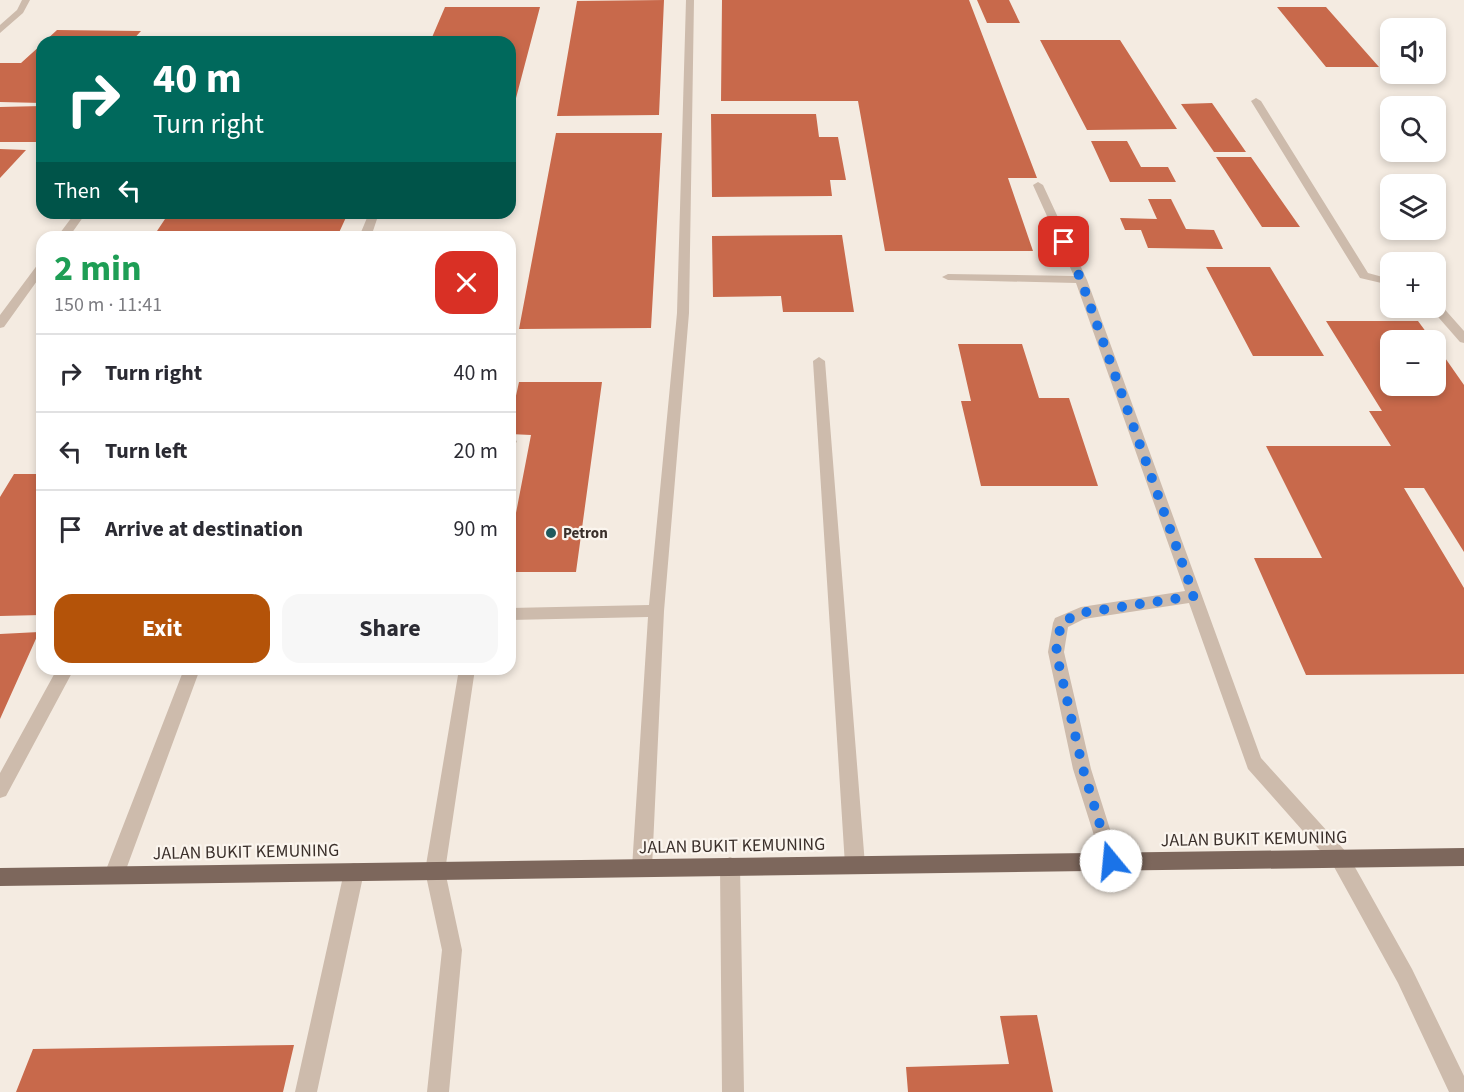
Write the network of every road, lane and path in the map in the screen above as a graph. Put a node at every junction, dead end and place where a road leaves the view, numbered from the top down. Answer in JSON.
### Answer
{"nodes":[{"id":1,"x":26,"y":0,"type":"edge"},
{"id":2,"x":690,"y":0,"type":"edge"},
{"id":3,"x":20,"y":11,"type":"junction"},
{"id":4,"x":0,"y":12,"type":"edge"},
{"id":5,"x":0,"y":30,"type":"edge"},
{"id":6,"x":1256,"y":101,"type":"dead end"},
{"id":7,"x":1038,"y":185,"type":"dead end"},
{"id":8,"x":36,"y":274,"type":"edge"},
{"id":9,"x":948,"y":277,"type":"dead end"},
{"id":10,"x":1081,"y":280,"type":"junction"},
{"id":11,"x":1380,"y":280,"type":"edge"},
{"id":12,"x":1446,"y":318,"type":"edge"},
{"id":13,"x":0,"y":324,"type":"edge"},
{"id":14,"x":1464,"y":339,"type":"edge"},
{"id":15,"x":819,"y":361,"type":"dead end"},
{"id":16,"x":1194,"y":596,"type":"junction"},
{"id":17,"x":656,"y":612,"type":"junction"},
{"id":18,"x":516,"y":614,"type":"edge"},
{"id":19,"x":63,"y":675,"type":"edge"},
{"id":20,"x":190,"y":675,"type":"edge"},
{"id":21,"x":466,"y":675,"type":"edge"},
{"id":22,"x":0,"y":790,"type":"edge"},
{"id":23,"x":1464,"y":857,"type":"edge"},
{"id":24,"x":1340,"y":859,"type":"junction"},
{"id":25,"x":1111,"y":861,"type":"junction"},
{"id":26,"x":855,"y":865,"type":"junction"},
{"id":27,"x":730,"y":866,"type":"junction"},
{"id":28,"x":642,"y":868,"type":"junction"},
{"id":29,"x":435,"y":871,"type":"junction"},
{"id":30,"x":354,"y":872,"type":"junction"},
{"id":31,"x":114,"y":875,"type":"junction"},
{"id":32,"x":0,"y":877,"type":"edge"},
{"id":33,"x":306,"y":1092,"type":"edge"},
{"id":34,"x":438,"y":1092,"type":"edge"},
{"id":35,"x":734,"y":1092,"type":"edge"},
{"id":36,"x":1460,"y":1092,"type":"edge"}],
"edges":[{"from":1,"to":3,"type":"street"},
{"from":2,"to":17,"type":"street"},
{"from":3,"to":4,"type":"street"},
{"from":3,"to":5,"type":"street"},
{"from":6,"to":11,"type":"street"},
{"from":7,"to":10,"type":"street"},
{"from":8,"to":13,"type":"street"},
{"from":9,"to":10,"type":"street"},
{"from":10,"to":16,"type":"street"},
{"from":12,"to":14,"type":"street"},
{"from":15,"to":26,"type":"street"},
{"from":16,"to":24,"type":"street"},
{"from":16,"to":25,"type":"street"},
{"from":17,"to":18,"type":"street"},
{"from":17,"to":28,"type":"street"},
{"from":19,"to":22,"type":"street"},
{"from":20,"to":31,"type":"street"},
{"from":21,"to":29,"type":"street"},
{"from":23,"to":24,"type":"main road","name":"JALAN BUKIT KEMUNING"},
{"from":24,"to":25,"type":"main road","name":"JALAN BUKIT KEMUNING"},
{"from":24,"to":36,"type":"street"},
{"from":25,"to":26,"type":"main road","name":"JALAN BUKIT KEMUNING"},
{"from":26,"to":27,"type":"main road","name":"JALAN BUKIT KEMUNING"},
{"from":27,"to":28,"type":"main road","name":"JALAN BUKIT KEMUNING"},
{"from":27,"to":35,"type":"street"},
{"from":28,"to":29,"type":"main road","name":"JALAN BUKIT KEMUNING"},
{"from":29,"to":30,"type":"main road","name":"JALAN BUKIT KEMUNING"},
{"from":29,"to":34,"type":"street"},
{"from":30,"to":31,"type":"main road","name":"JALAN BUKIT KEMUNING"},
{"from":30,"to":33,"type":"street"},
{"from":31,"to":32,"type":"main road","name":"JALAN BUKIT KEMUNING"}]}
